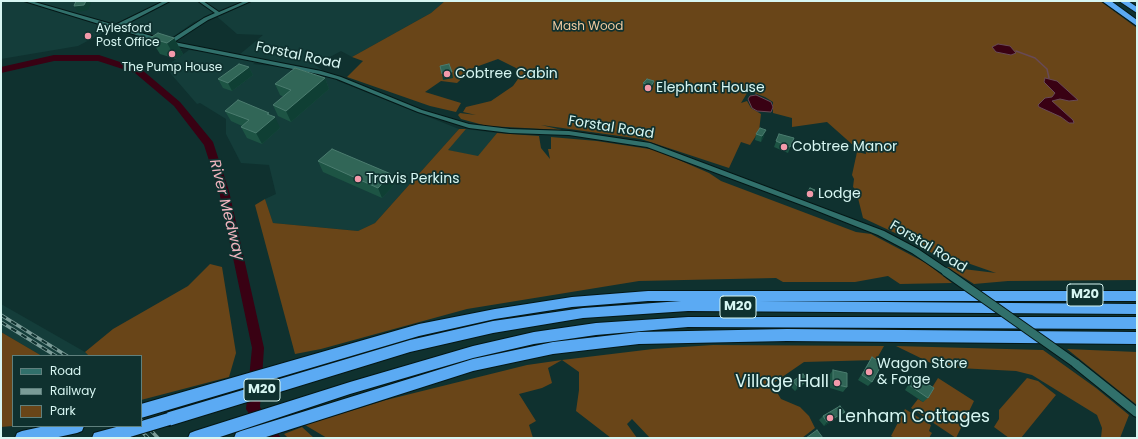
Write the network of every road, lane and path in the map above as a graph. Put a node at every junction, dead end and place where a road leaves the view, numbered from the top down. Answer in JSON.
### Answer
{"nodes":[{"id":1,"x":26,"y":1,"type":"edge"},
{"id":2,"x":168,"y":1,"type":"edge"},
{"id":3,"x":200,"y":1,"type":"edge"},
{"id":4,"x":250,"y":1,"type":"edge"},
{"id":5,"x":1106,"y":1,"type":"edge"},
{"id":6,"x":1112,"y":1,"type":"edge"},
{"id":7,"x":1123,"y":1,"type":"edge"},
{"id":8,"x":1132,"y":1,"type":"edge"},
{"id":9,"x":1137,"y":4,"type":"edge"},
{"id":10,"x":218,"y":13,"type":"junction"},
{"id":11,"x":1136,"y":17,"type":"edge"},
{"id":12,"x":1137,"y":24,"type":"edge"},
{"id":13,"x":114,"y":28,"type":"junction"},
{"id":14,"x":169,"y":43,"type":"junction"},
{"id":15,"x":1137,"y":289,"type":"edge"},
{"id":16,"x":1033,"y":295,"type":"junction"},
{"id":17,"x":1137,"y":296,"type":"edge"},
{"id":18,"x":1137,"y":309,"type":"edge"},
{"id":19,"x":1137,"y":323,"type":"edge"},
{"id":20,"x":1046,"y":338,"type":"junction"},
{"id":21,"x":1137,"y":338,"type":"edge"},
{"id":22,"x":1137,"y":343,"type":"edge"},
{"id":23,"x":344,"y":358,"type":"junction"},
{"id":24,"x":142,"y":411,"type":"edge"},
{"id":25,"x":1137,"y":413,"type":"edge"},
{"id":26,"x":72,"y":427,"type":"edge"},
{"id":27,"x":22,"y":438,"type":"edge"},
{"id":28,"x":99,"y":438,"type":"edge"},
{"id":29,"x":195,"y":438,"type":"edge"},
{"id":30,"x":242,"y":438,"type":"edge"}],
"edges":[{"from":1,"to":13,"type":"street","name":"Forstal Road"},
{"from":2,"to":13,"type":"street"},
{"from":3,"to":10,"type":"street"},
{"from":4,"to":10,"type":"street"},
{"from":5,"to":12,"type":"highway"},
{"from":6,"to":11,"type":"highway"},
{"from":7,"to":11,"type":"highway"},
{"from":8,"to":9,"type":"highway"},
{"from":10,"to":14,"type":"street"},
{"from":13,"to":14,"type":"street","name":"Forstal Road"},
{"from":14,"to":25,"type":"street","name":"Forstal Road","bridge":true},
{"from":15,"to":16,"type":"highway","number":"M20"},
{"from":16,"to":17,"type":"highway","number":"M20"},
{"from":16,"to":23,"type":"highway","number":"M20"},
{"from":18,"to":23,"type":"highway","number":"M20"},
{"from":19,"to":29,"type":"highway","number":"M20"},
{"from":20,"to":21,"type":"highway","number":"M20"},
{"from":20,"to":22,"type":"highway","number":"M20"},
{"from":20,"to":30,"type":"highway","number":"M20"},
{"from":23,"to":24,"type":"highway","number":"M20"},
{"from":23,"to":28,"type":"highway","number":"M20","bridge":true},
{"from":26,"to":27,"type":"highway"}]}
